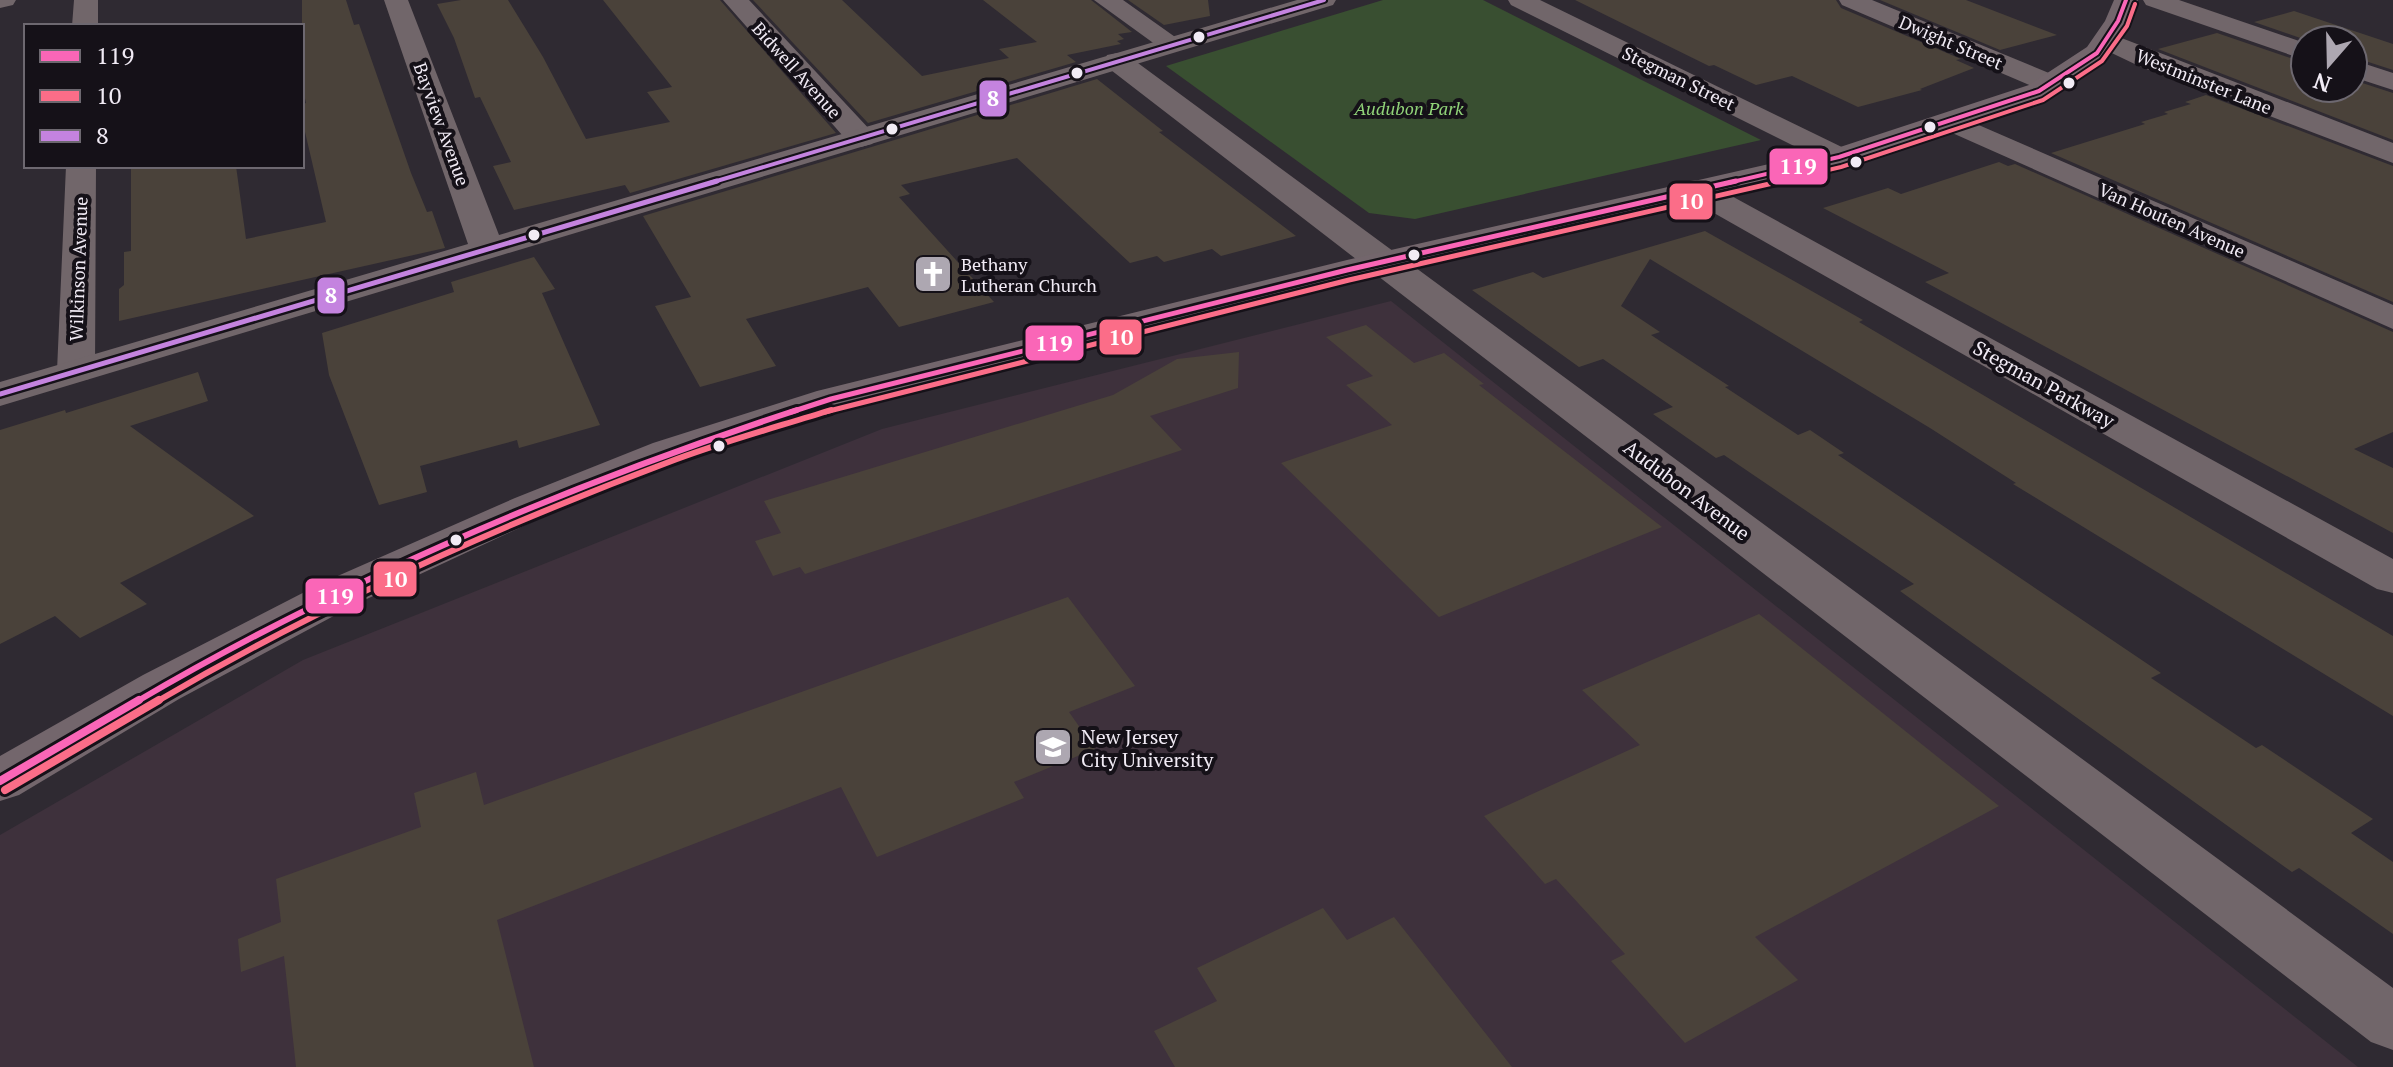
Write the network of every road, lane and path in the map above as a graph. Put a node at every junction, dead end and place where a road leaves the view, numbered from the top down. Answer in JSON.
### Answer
{"nodes":[{"id":1,"x":86,"y":0,"type":"edge"},
{"id":2,"x":396,"y":0,"type":"edge"},
{"id":3,"x":735,"y":0,"type":"edge"},
{"id":4,"x":1106,"y":0,"type":"edge"},
{"id":5,"x":1324,"y":0,"type":"edge"},
{"id":6,"x":1520,"y":0,"type":"edge"},
{"id":7,"x":1851,"y":0,"type":"edge"},
{"id":8,"x":2126,"y":0,"type":"edge"},
{"id":9,"x":2155,"y":0,"type":"edge"},
{"id":10,"x":85,"y":24,"type":"edge"},
{"id":11,"x":2106,"y":40,"type":"junction"},
{"id":12,"x":1172,"y":44,"type":"junction"},
{"id":13,"x":2289,"y":46,"type":"edge"},
{"id":14,"x":1117,"y":61,"type":"junction"},
{"id":15,"x":2369,"y":74,"type":"edge"},
{"id":16,"x":2393,"y":82,"type":"edge"},
{"id":17,"x":2051,"y":84,"type":"junction"},
{"id":18,"x":1951,"y":122,"type":"junction"},
{"id":19,"x":861,"y":138,"type":"junction"},
{"id":20,"x":2393,"y":154,"type":"edge"},
{"id":21,"x":1839,"y":157,"type":"junction"},
{"id":22,"x":81,"y":168,"type":"edge"},
{"id":23,"x":1695,"y":189,"type":"junction"},
{"id":24,"x":487,"y":249,"type":"junction"},
{"id":25,"x":1383,"y":261,"type":"junction"},
{"id":26,"x":2393,"y":318,"type":"edge"},
{"id":27,"x":76,"y":371,"type":"junction"},
{"id":28,"x":0,"y":394,"type":"edge"},
{"id":29,"x":2393,"y":578,"type":"edge"},
{"id":30,"x":0,"y":781,"type":"edge"},
{"id":31,"x":2393,"y":1023,"type":"edge"}],
"edges":[{"from":1,"to":10,"type":"street"},
{"from":2,"to":24,"type":"street","name":"Bayview Avenue"},
{"from":3,"to":19,"type":"street","name":"Bidwell Avenue"},
{"from":4,"to":12,"type":"street"},
{"from":5,"to":12,"type":"street"},
{"from":6,"to":21,"type":"street","name":"Stegman Street"},
{"from":7,"to":17,"type":"street","name":"Dwight Street"},
{"from":8,"to":11,"type":"main road"},
{"from":9,"to":13,"type":"street"},
{"from":11,"to":17,"type":"main road"},
{"from":11,"to":20,"type":"street","name":"Westminster Lane"},
{"from":12,"to":14,"type":"street"},
{"from":14,"to":19,"type":"street"},
{"from":14,"to":25,"type":"street","name":"Audubon Avenue"},
{"from":15,"to":16,"type":"street"},
{"from":17,"to":18,"type":"main road"},
{"from":18,"to":21,"type":"main road"},
{"from":18,"to":26,"type":"street","name":"Van Houten Avenue"},
{"from":19,"to":24,"type":"street"},
{"from":21,"to":23,"type":"main road"},
{"from":22,"to":27,"type":"street","name":"Wilkinson Avenue"},
{"from":23,"to":25,"type":"main road"},
{"from":23,"to":29,"type":"street","name":"Stegman Parkway"},
{"from":24,"to":27,"type":"street"},
{"from":25,"to":30,"type":"main road"},
{"from":25,"to":31,"type":"street","name":"Audubon Avenue"},
{"from":27,"to":28,"type":"street"}]}
